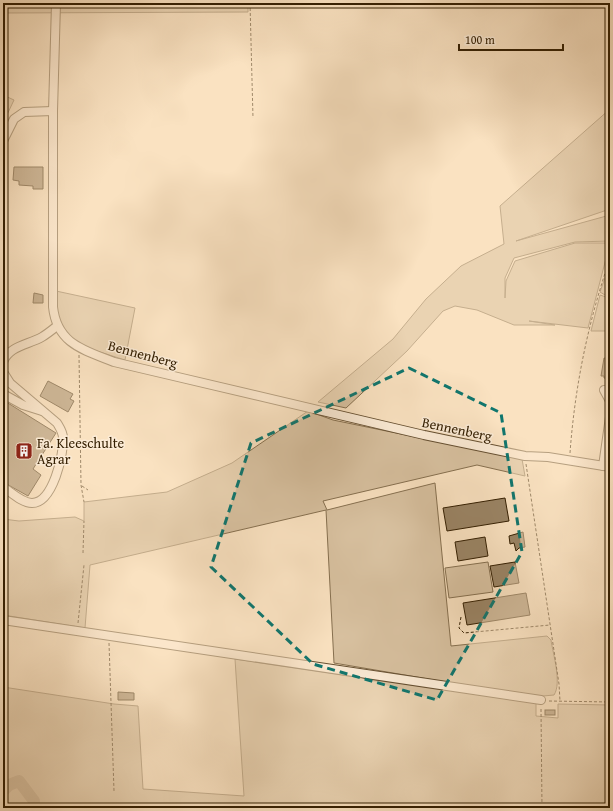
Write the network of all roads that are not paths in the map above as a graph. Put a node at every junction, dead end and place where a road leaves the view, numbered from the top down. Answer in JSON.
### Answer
{"nodes":[{"id":1,"x":56,"y":3,"type":"edge"},
{"id":2,"x":53,"y":111,"type":"junction"},
{"id":3,"x":3,"y":141,"type":"edge"},
{"id":4,"x":57,"y":326,"type":"junction"},
{"id":5,"x":3,"y":362,"type":"edge"},
{"id":6,"x":3,"y":372,"type":"edge"},
{"id":7,"x":604,"y":390,"type":"dead end"},
{"id":8,"x":3,"y":394,"type":"edge"},
{"id":9,"x":610,"y":401,"type":"edge"},
{"id":10,"x":44,"y":411,"type":"junction"},
{"id":11,"x":610,"y":417,"type":"edge"},
{"id":12,"x":607,"y":466,"type":"edge"},
{"id":13,"x":3,"y":487,"type":"edge"},
{"id":14,"x":3,"y":620,"type":"edge"},
{"id":15,"x":541,"y":700,"type":"road end"}],
"edges":[{"from":1,"to":2,"type":"street","name":"Bennenberg"},
{"from":2,"to":3,"type":"street"},
{"from":2,"to":4,"type":"street","name":"Bennenberg"},
{"from":4,"to":5,"type":"street"},
{"from":4,"to":12,"type":"street","name":"Bennenberg"},
{"from":6,"to":10,"type":"street"},
{"from":7,"to":9,"type":"street"},
{"from":8,"to":10,"type":"street"},
{"from":10,"to":13,"type":"street"},
{"from":11,"to":12,"type":"street"},
{"from":14,"to":15,"type":"street"}]}
